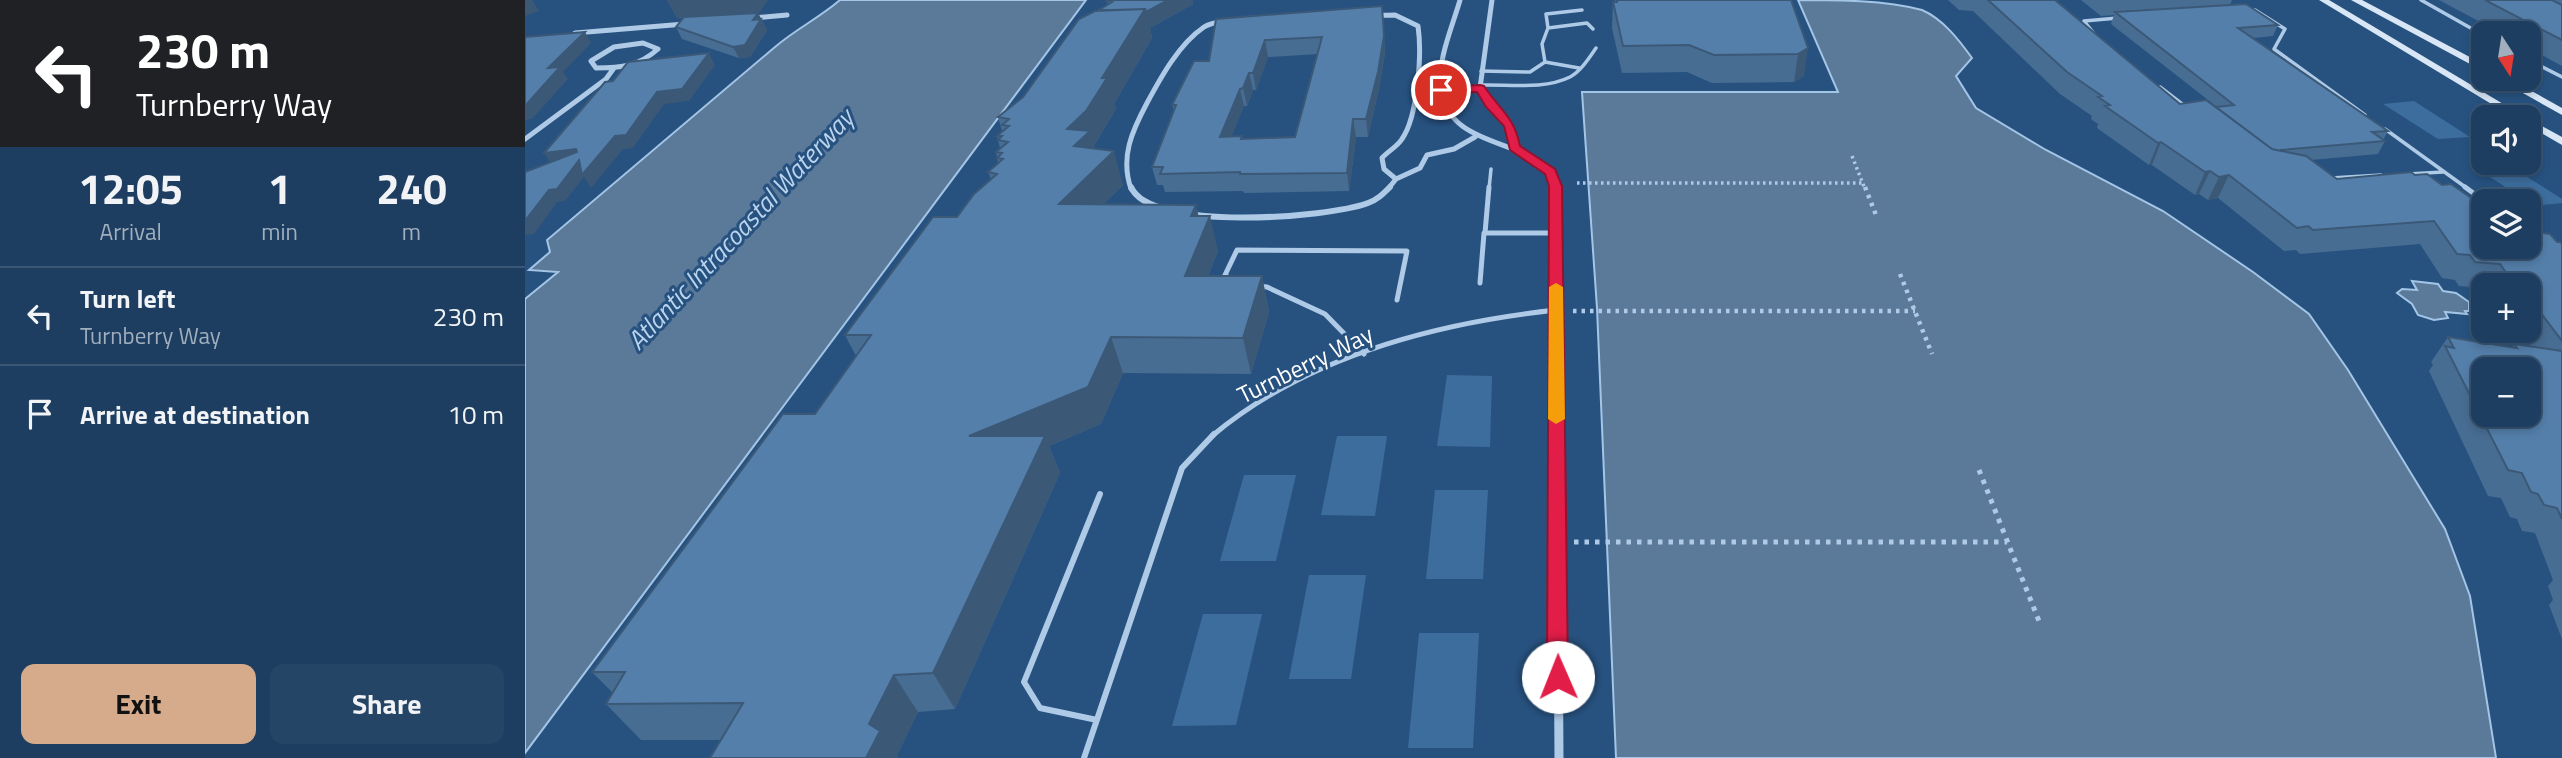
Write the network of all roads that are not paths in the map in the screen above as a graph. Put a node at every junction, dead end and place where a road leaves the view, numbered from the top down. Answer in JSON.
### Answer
{"nodes":[{"id":1,"x":1460,"y":0,"type":"edge"},
{"id":2,"x":1492,"y":0,"type":"edge"},
{"id":3,"x":2323,"y":0,"type":"edge"},
{"id":4,"x":2355,"y":0,"type":"edge"},
{"id":5,"x":2371,"y":0,"type":"edge"},
{"id":6,"x":2421,"y":0,"type":"edge"},
{"id":7,"x":1582,"y":10,"type":"dead end"},
{"id":8,"x":2242,"y":10,"type":"edge"},
{"id":9,"x":787,"y":15,"type":"dead end"},
{"id":10,"x":750,"y":18,"type":"edge"},
{"id":11,"x":2123,"y":18,"type":"edge"},
{"id":12,"x":687,"y":23,"type":"edge"},
{"id":13,"x":2471,"y":27,"type":"edge"},
{"id":14,"x":1548,"y":28,"type":"junction"},
{"id":15,"x":1593,"y":29,"type":"dead end"},
{"id":16,"x":565,"y":34,"type":"edge"},
{"id":17,"x":2101,"y":42,"type":"edge"},
{"id":18,"x":1596,"y":48,"type":"dead end"},
{"id":19,"x":2471,"y":60,"type":"edge"},
{"id":20,"x":2471,"y":61,"type":"edge"},
{"id":21,"x":1545,"y":62,"type":"junction"},
{"id":22,"x":2541,"y":66,"type":"edge"},
{"id":23,"x":614,"y":68,"type":"junction"},
{"id":24,"x":1579,"y":68,"type":"junction"},
{"id":25,"x":1481,"y":71,"type":"junction"},
{"id":26,"x":2562,"y":77,"type":"edge"},
{"id":27,"x":2155,"y":84,"type":"edge"},
{"id":28,"x":1480,"y":87,"type":"junction"},
{"id":29,"x":1441,"y":90,"type":"junction"},
{"id":30,"x":2524,"y":91,"type":"edge"},
{"id":31,"x":2500,"y":105,"type":"edge"},
{"id":32,"x":2188,"y":109,"type":"edge"},
{"id":33,"x":2562,"y":112,"type":"edge"},
{"id":34,"x":2541,"y":129,"type":"edge"},
{"id":35,"x":527,"y":137,"type":"edge"},
{"id":36,"x":1475,"y":138,"type":"junction"},
{"id":37,"x":2562,"y":142,"type":"edge"},
{"id":38,"x":1514,"y":148,"type":"junction"},
{"id":39,"x":1491,"y":170,"type":"dead end"},
{"id":40,"x":2443,"y":172,"type":"junction"},
{"id":41,"x":2405,"y":174,"type":"edge"},
{"id":42,"x":2392,"y":175,"type":"edge"},
{"id":43,"x":2327,"y":178,"type":"edge"},
{"id":44,"x":1396,"y":179,"type":"junction"},
{"id":45,"x":2471,"y":192,"type":"edge"},
{"id":46,"x":1485,"y":233,"type":"junction"},
{"id":47,"x":1556,"y":233,"type":"junction"},
{"id":48,"x":1233,"y":283,"type":"edge"},
{"id":49,"x":1480,"y":283,"type":"dead end"},
{"id":50,"x":1245,"y":284,"type":"edge"},
{"id":51,"x":1397,"y":300,"type":"dead end"},
{"id":52,"x":1556,"y":310,"type":"junction"},
{"id":53,"x":1364,"y":354,"type":"junction"},
{"id":54,"x":1100,"y":494,"type":"dead end"},
{"id":55,"x":1097,"y":720,"type":"junction"},
{"id":56,"x":1084,"y":758,"type":"edge"},
{"id":57,"x":1559,"y":758,"type":"edge"}],
"edges":[{"from":1,"to":29,"type":"street"},
{"from":2,"to":25,"type":"street"},
{"from":3,"to":31,"type":"street"},
{"from":4,"to":20,"type":"street"},
{"from":5,"to":19,"type":"street"},
{"from":6,"to":13,"type":"lane"},
{"from":7,"to":14,"type":"lane"},
{"from":8,"to":40,"type":"lane"},
{"from":9,"to":10,"type":"street"},
{"from":11,"to":17,"type":"lane"},
{"from":12,"to":16,"type":"street"},
{"from":14,"to":15,"type":"lane"},
{"from":14,"to":21,"type":"lane"},
{"from":18,"to":24,"type":"lane"},
{"from":21,"to":24,"type":"lane"},
{"from":21,"to":25,"type":"lane"},
{"from":22,"to":26,"type":"lane"},
{"from":23,"to":23,"type":"street"},
{"from":23,"to":35,"type":"street"},
{"from":24,"to":28,"type":"lane"},
{"from":25,"to":28,"type":"street"},
{"from":27,"to":32,"type":"lane"},
{"from":28,"to":29,"type":"street"},
{"from":28,"to":38,"type":"street"},
{"from":29,"to":36,"type":"street"},
{"from":30,"to":33,"type":"street"},
{"from":34,"to":37,"type":"street"},
{"from":36,"to":38,"type":"street"},
{"from":36,"to":44,"type":"street"},
{"from":38,"to":47,"type":"street"},
{"from":39,"to":46,"type":"lane"},
{"from":40,"to":41,"type":"lane"},
{"from":40,"to":45,"type":"lane"},
{"from":42,"to":43,"type":"lane"},
{"from":44,"to":44,"type":"street"},
{"from":46,"to":47,"type":"lane"},
{"from":46,"to":49,"type":"lane"},
{"from":47,"to":52,"type":"street"},
{"from":48,"to":51,"type":"lane"},
{"from":50,"to":53,"type":"lane"},
{"from":52,"to":53,"type":"lane","name":"Turnberry Way"},
{"from":52,"to":57,"type":"street"},
{"from":53,"to":55,"type":"lane","name":"Turnberry Way"},
{"from":54,"to":55,"type":"lane"},
{"from":55,"to":56,"type":"lane","name":"Turnberry Way"}]}
